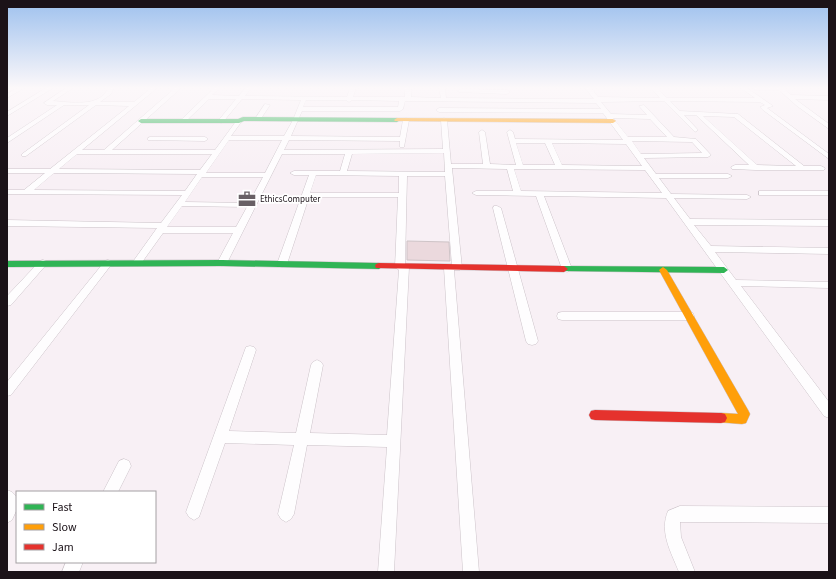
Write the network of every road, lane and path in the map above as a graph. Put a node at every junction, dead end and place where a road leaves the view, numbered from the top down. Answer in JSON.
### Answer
{"nodes":[{"id":1,"x":46,"y":115,"type":"edge"},
{"id":2,"x":79,"y":115,"type":"edge"},
{"id":3,"x":121,"y":115,"type":"edge"},
{"id":4,"x":148,"y":115,"type":"edge"},
{"id":5,"x":189,"y":115,"type":"edge"},
{"id":6,"x":226,"y":115,"type":"edge"},
{"id":7,"x":261,"y":115,"type":"edge"},
{"id":8,"x":298,"y":115,"type":"edge"},
{"id":9,"x":515,"y":115,"type":"edge"},
{"id":10,"x":594,"y":115,"type":"edge"},
{"id":11,"x":681,"y":115,"type":"edge"},
{"id":12,"x":699,"y":115,"type":"edge"},
{"id":13,"x":736,"y":115,"type":"edge"},
{"id":14,"x":773,"y":115,"type":"edge"},
{"id":15,"x":813,"y":115,"type":"edge"},
{"id":16,"x":610,"y":116,"type":"junction"},
{"id":17,"x":652,"y":117,"type":"joint"},
{"id":18,"x":258,"y":119,"type":"junction"},
{"id":19,"x":296,"y":120,"type":"junction"},
{"id":20,"x":406,"y":120,"type":"junction"},
{"id":21,"x":444,"y":120,"type":"junction"},
{"id":22,"x":141,"y":121,"type":"junction"},
{"id":23,"x":183,"y":121,"type":"junction"},
{"id":24,"x":221,"y":121,"type":"junction"},
{"id":25,"x":238,"y":121,"type":"junction"},
{"id":26,"x":517,"y":121,"type":"junction"},
{"id":27,"x":829,"y":127,"type":"edge"},
{"id":28,"x":695,"y":130,"type":"dead end"},
{"id":29,"x":482,"y":132,"type":"dead end"},
{"id":30,"x":510,"y":132,"type":"dead end"},
{"id":31,"x":227,"y":138,"type":"junction"},
{"id":32,"x":150,"y":139,"type":"dead end"},
{"id":33,"x":185,"y":139,"type":"junction"},
{"id":34,"x":205,"y":139,"type":"dead end"},
{"id":35,"x":285,"y":139,"type":"junction"},
{"id":36,"x":403,"y":139,"type":"junction"},
{"id":37,"x":672,"y":139,"type":"junction"},
{"id":38,"x":7,"y":141,"type":"edge"},
{"id":39,"x":627,"y":141,"type":"junction"},
{"id":40,"x":513,"y":142,"type":"junction"},
{"id":41,"x":548,"y":142,"type":"junction"},
{"id":42,"x":447,"y":151,"type":"junction"},
{"id":43,"x":76,"y":152,"type":"junction"},
{"id":44,"x":106,"y":152,"type":"junction"},
{"id":45,"x":173,"y":152,"type":"junction"},
{"id":46,"x":217,"y":152,"type":"junction"},
{"id":47,"x":279,"y":152,"type":"junction"},
{"id":48,"x":349,"y":152,"type":"junction"},
{"id":49,"x":402,"y":152,"type":"junction"},
{"id":50,"x":24,"y":155,"type":"dead end"},
{"id":51,"x":638,"y":156,"type":"junction"},
{"id":52,"x":829,"y":156,"type":"edge"},
{"id":53,"x":487,"y":166,"type":"junction"},
{"id":54,"x":510,"y":167,"type":"junction"},
{"id":55,"x":520,"y":167,"type":"junction"},
{"id":56,"x":559,"y":167,"type":"junction"},
{"id":57,"x":646,"y":168,"type":"junction"},
{"id":58,"x":735,"y":168,"type":"dead end"},
{"id":59,"x":756,"y":168,"type":"junction"},
{"id":60,"x":804,"y":168,"type":"junction"},
{"id":61,"x":821,"y":168,"type":"dead end"},
{"id":62,"x":449,"y":170,"type":"junction"},
{"id":63,"x":7,"y":171,"type":"edge"},
{"id":64,"x":52,"y":171,"type":"junction"},
{"id":65,"x":202,"y":173,"type":"junction"},
{"id":66,"x":294,"y":173,"type":"dead end"},
{"id":67,"x":313,"y":173,"type":"junction"},
{"id":68,"x":342,"y":173,"type":"junction"},
{"id":69,"x":403,"y":174,"type":"junction"},
{"id":70,"x":266,"y":175,"type":"junction"},
{"id":71,"x":653,"y":176,"type":"junction"},
{"id":72,"x":728,"y":176,"type":"dead end"},
{"id":73,"x":7,"y":192,"type":"edge"},
{"id":74,"x":25,"y":193,"type":"junction"},
{"id":75,"x":476,"y":193,"type":"dead end"},
{"id":76,"x":762,"y":193,"type":"dead end"},
{"id":77,"x":829,"y":193,"type":"edge"},
{"id":78,"x":188,"y":194,"type":"junction"},
{"id":79,"x":518,"y":194,"type":"junction"},
{"id":80,"x":539,"y":194,"type":"junction"},
{"id":81,"x":306,"y":195,"type":"junction"},
{"id":82,"x":402,"y":195,"type":"junction"},
{"id":83,"x":668,"y":195,"type":"junction"},
{"id":84,"x":747,"y":197,"type":"dead end"},
{"id":85,"x":180,"y":204,"type":"junction"},
{"id":86,"x":251,"y":205,"type":"junction"},
{"id":87,"x":497,"y":208,"type":"dead end"},
{"id":88,"x":689,"y":222,"type":"junction"},
{"id":89,"x":7,"y":223,"type":"edge"},
{"id":90,"x":829,"y":223,"type":"edge"},
{"id":91,"x":162,"y":228,"type":"junction"},
{"id":92,"x":239,"y":230,"type":"junction"},
{"id":93,"x":708,"y":249,"type":"junction"},
{"id":94,"x":829,"y":251,"type":"edge"},
{"id":95,"x":43,"y":263,"type":"junction"},
{"id":96,"x":108,"y":263,"type":"junction"},
{"id":97,"x":137,"y":263,"type":"junction"},
{"id":98,"x":222,"y":263,"type":"junction"},
{"id":99,"x":7,"y":264,"type":"edge"},
{"id":100,"x":282,"y":264,"type":"junction"},
{"id":101,"x":402,"y":267,"type":"junction"},
{"id":102,"x":453,"y":268,"type":"junction"},
{"id":103,"x":513,"y":269,"type":"junction"},
{"id":104,"x":567,"y":269,"type":"junction"},
{"id":105,"x":663,"y":270,"type":"junction"},
{"id":106,"x":724,"y":270,"type":"junction"},
{"id":107,"x":734,"y":283,"type":"junction"},
{"id":108,"x":829,"y":285,"type":"edge"},
{"id":109,"x":7,"y":302,"type":"edge"},
{"id":110,"x":562,"y":316,"type":"dead end"},
{"id":111,"x":689,"y":316,"type":"junction"},
{"id":112,"x":532,"y":341,"type":"dead end"},
{"id":113,"x":250,"y":350,"type":"dead end"},
{"id":114,"x":316,"y":365,"type":"dead end"},
{"id":115,"x":7,"y":391,"type":"edge"},
{"id":116,"x":829,"y":412,"type":"edge"},
{"id":117,"x":595,"y":415,"type":"dead end"},
{"id":118,"x":220,"y":436,"type":"junction"},
{"id":119,"x":302,"y":439,"type":"junction"},
{"id":120,"x":394,"y":441,"type":"junction"},
{"id":121,"x":124,"y":466,"type":"dead end"},
{"id":122,"x":111,"y":491,"type":"edge"},
{"id":123,"x":7,"y":497,"type":"edge"},
{"id":124,"x":194,"y":512,"type":"dead end"},
{"id":125,"x":286,"y":514,"type":"dead end"},
{"id":126,"x":829,"y":514,"type":"edge"},
{"id":127,"x":7,"y":515,"type":"edge"},
{"id":128,"x":74,"y":563,"type":"edge"},
{"id":129,"x":70,"y":572,"type":"edge"},
{"id":130,"x":386,"y":572,"type":"edge"},
{"id":131,"x":471,"y":572,"type":"edge"},
{"id":132,"x":687,"y":572,"type":"edge"}],
"edges":[{"from":1,"to":38,"type":"street"},
{"from":2,"to":50,"type":"street"},
{"from":3,"to":43,"type":"street"},
{"from":4,"to":22,"type":"street"},
{"from":5,"to":23,"type":"street"},
{"from":6,"to":24,"type":"street"},
{"from":7,"to":18,"type":"street"},
{"from":8,"to":19,"type":"street"},
{"from":9,"to":26,"type":"street"},
{"from":10,"to":16,"type":"street"},
{"from":11,"to":28,"type":"street"},
{"from":12,"to":59,"type":"street"},
{"from":13,"to":60,"type":"street"},
{"from":14,"to":52,"type":"street"},
{"from":15,"to":27,"type":"street"},
{"from":16,"to":17,"type":"street"},
{"from":16,"to":26,"type":"street"},
{"from":16,"to":39,"type":"street"},
{"from":17,"to":37,"type":"street"},
{"from":18,"to":19,"type":"street"},
{"from":18,"to":25,"type":"street"},
{"from":19,"to":20,"type":"street"},
{"from":19,"to":35,"type":"street"},
{"from":20,"to":21,"type":"street"},
{"from":20,"to":36,"type":"street"},
{"from":21,"to":26,"type":"street"},
{"from":21,"to":42,"type":"street"},
{"from":22,"to":23,"type":"street"},
{"from":22,"to":44,"type":"street"},
{"from":23,"to":24,"type":"street"},
{"from":24,"to":25,"type":"street"},
{"from":25,"to":31,"type":"street"},
{"from":29,"to":53,"type":"street"},
{"from":30,"to":40,"type":"street"},
{"from":31,"to":35,"type":"street"},
{"from":31,"to":46,"type":"street"},
{"from":32,"to":33,"type":"street"},
{"from":33,"to":34,"type":"street"},
{"from":33,"to":45,"type":"street"},
{"from":35,"to":36,"type":"street"},
{"from":35,"to":47,"type":"street"},
{"from":36,"to":49,"type":"street"},
{"from":37,"to":39,"type":"street"},
{"from":37,"to":51,"type":"street"},
{"from":39,"to":41,"type":"street"},
{"from":39,"to":51,"type":"street"},
{"from":40,"to":41,"type":"street"},
{"from":40,"to":55,"type":"street"},
{"from":41,"to":56,"type":"street"},
{"from":42,"to":49,"type":"street"},
{"from":42,"to":62,"type":"street"},
{"from":43,"to":44,"type":"street"},
{"from":43,"to":64,"type":"street"},
{"from":44,"to":45,"type":"street"},
{"from":45,"to":46,"type":"street"},
{"from":46,"to":65,"type":"street"},
{"from":47,"to":48,"type":"street"},
{"from":47,"to":70,"type":"street"},
{"from":48,"to":49,"type":"street"},
{"from":48,"to":68,"type":"street"},
{"from":51,"to":57,"type":"street"},
{"from":53,"to":54,"type":"street"},
{"from":53,"to":62,"type":"street"},
{"from":54,"to":55,"type":"street"},
{"from":54,"to":79,"type":"street"},
{"from":55,"to":56,"type":"street"},
{"from":56,"to":57,"type":"street"},
{"from":57,"to":71,"type":"street"},
{"from":58,"to":59,"type":"street"},
{"from":59,"to":60,"type":"street"},
{"from":60,"to":61,"type":"street"},
{"from":62,"to":69,"type":"street"},
{"from":62,"to":102,"type":"street"},
{"from":63,"to":64,"type":"street"},
{"from":64,"to":65,"type":"street"},
{"from":64,"to":74,"type":"street"},
{"from":65,"to":70,"type":"street"},
{"from":65,"to":78,"type":"street"},
{"from":66,"to":67,"type":"street"},
{"from":67,"to":68,"type":"street"},
{"from":67,"to":81,"type":"street"},
{"from":68,"to":69,"type":"street"},
{"from":69,"to":82,"type":"street"},
{"from":70,"to":86,"type":"street"},
{"from":71,"to":72,"type":"street"},
{"from":71,"to":83,"type":"street"},
{"from":73,"to":74,"type":"street"},
{"from":74,"to":78,"type":"street"},
{"from":75,"to":79,"type":"street"},
{"from":76,"to":77,"type":"street"},
{"from":78,"to":85,"type":"street"},
{"from":79,"to":80,"type":"street"},
{"from":80,"to":83,"type":"street"},
{"from":80,"to":104,"type":"street"},
{"from":81,"to":82,"type":"street"},
{"from":81,"to":100,"type":"street"},
{"from":82,"to":101,"type":"street"},
{"from":83,"to":84,"type":"street"},
{"from":83,"to":88,"type":"street"},
{"from":85,"to":86,"type":"street"},
{"from":85,"to":91,"type":"street"},
{"from":86,"to":92,"type":"street"},
{"from":87,"to":103,"type":"street"},
{"from":88,"to":90,"type":"street"},
{"from":88,"to":93,"type":"street"},
{"from":89,"to":91,"type":"street"},
{"from":91,"to":92,"type":"street"},
{"from":91,"to":97,"type":"street"},
{"from":92,"to":98,"type":"street"},
{"from":93,"to":94,"type":"street"},
{"from":93,"to":106,"type":"street"},
{"from":95,"to":96,"type":"street"},
{"from":95,"to":99,"type":"street"},
{"from":95,"to":109,"type":"street"},
{"from":96,"to":97,"type":"street"},
{"from":96,"to":115,"type":"street"},
{"from":97,"to":98,"type":"street"},
{"from":98,"to":100,"type":"street"},
{"from":100,"to":101,"type":"street"},
{"from":101,"to":102,"type":"street"},
{"from":101,"to":120,"type":"street"},
{"from":102,"to":103,"type":"street"},
{"from":102,"to":131,"type":"street"},
{"from":103,"to":104,"type":"street"},
{"from":103,"to":112,"type":"street"},
{"from":104,"to":105,"type":"street"},
{"from":105,"to":106,"type":"street"},
{"from":105,"to":111,"type":"street"},
{"from":106,"to":107,"type":"street"},
{"from":107,"to":108,"type":"street"},
{"from":107,"to":116,"type":"street"},
{"from":110,"to":111,"type":"street"},
{"from":111,"to":117,"type":"street"},
{"from":113,"to":118,"type":"street"},
{"from":114,"to":119,"type":"street"},
{"from":118,"to":119,"type":"street"},
{"from":118,"to":124,"type":"street"},
{"from":119,"to":120,"type":"street"},
{"from":119,"to":125,"type":"street"},
{"from":120,"to":130,"type":"street"},
{"from":121,"to":122,"type":"street"},
{"from":123,"to":127,"type":"street"},
{"from":126,"to":132,"type":"street"},
{"from":128,"to":129,"type":"street"}]}
